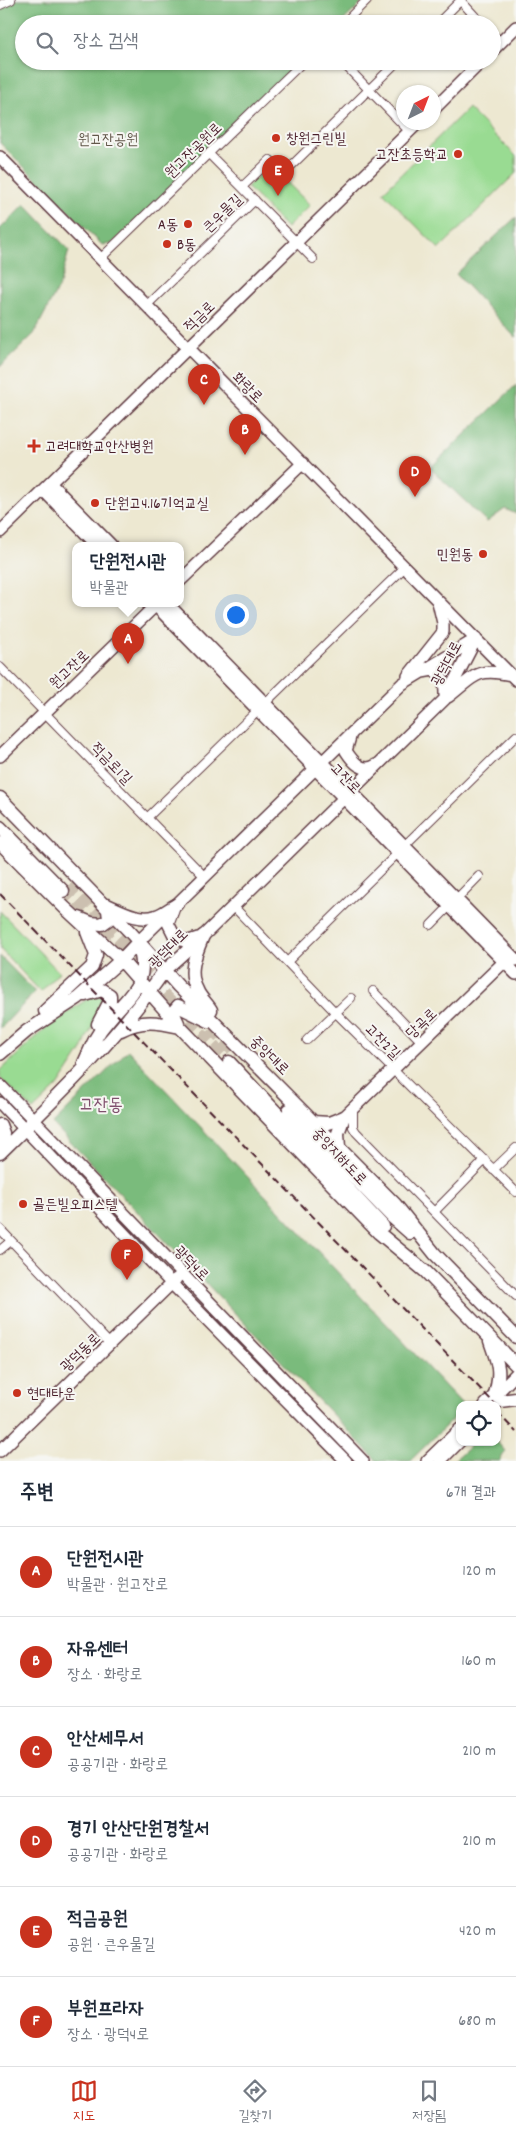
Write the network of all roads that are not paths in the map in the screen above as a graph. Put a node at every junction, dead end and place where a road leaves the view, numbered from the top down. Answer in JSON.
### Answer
{"nodes":[{"id":1,"x":11,"y":0,"type":"edge"},
{"id":2,"x":367,"y":0,"type":"edge"},
{"id":3,"x":460,"y":0,"type":"edge"},
{"id":4,"x":0,"y":6,"type":"edge"},
{"id":5,"x":352,"y":15,"type":"edge"},
{"id":6,"x":445,"y":15,"type":"edge"},
{"id":7,"x":474,"y":15,"type":"edge"},
{"id":8,"x":516,"y":27,"type":"edge"},
{"id":9,"x":501,"y":42,"type":"edge"},
{"id":10,"x":295,"y":70,"type":"edge"},
{"id":11,"x":350,"y":70,"type":"edge"},
{"id":12,"x":389,"y":70,"type":"edge"},
{"id":13,"x":473,"y":70,"type":"edge"},
{"id":14,"x":369,"y":90,"type":"junction"},
{"id":15,"x":441,"y":102,"type":"edge"},
{"id":16,"x":410,"y":132,"type":"joint"},
{"id":17,"x":209,"y":154,"type":"junction"},
{"id":18,"x":0,"y":157,"type":"edge"},
{"id":19,"x":242,"y":187,"type":"junction"},
{"id":20,"x":255,"y":200,"type":"junction"},
{"id":21,"x":297,"y":242,"type":"junction"},
{"id":22,"x":100,"y":259,"type":"junction"},
{"id":23,"x":313,"y":259,"type":"dead end"},
{"id":24,"x":146,"y":306,"type":"junction"},
{"id":25,"x":188,"y":348,"type":"junction"},
{"id":26,"x":302,"y":464,"type":"junction"},
{"id":27,"x":47,"y":487,"type":"junction"},
{"id":28,"x":0,"y":532,"type":"edge"},
{"id":29,"x":94,"y":542,"type":"edge"},
{"id":30,"x":108,"y":542,"type":"edge"},
{"id":31,"x":405,"y":567,"type":"junction"},
{"id":32,"x":184,"y":577,"type":"edge"},
{"id":33,"x":438,"y":601,"type":"junction"},
{"id":34,"x":154,"y":607,"type":"edge"},
{"id":35,"x":162,"y":607,"type":"edge"},
{"id":36,"x":476,"y":639,"type":"junction"},
{"id":37,"x":0,"y":667,"type":"edge"},
{"id":38,"x":419,"y":672,"type":"junction"},
{"id":39,"x":514,"y":678,"type":"edge"},
{"id":40,"x":402,"y":684,"type":"junction"},
{"id":41,"x":445,"y":699,"type":"junction"},
{"id":42,"x":261,"y":707,"type":"junction"},
{"id":43,"x":44,"y":713,"type":"junction"},
{"id":44,"x":350,"y":735,"type":"junction"},
{"id":45,"x":516,"y":736,"type":"edge"},
{"id":46,"x":0,"y":756,"type":"edge"},
{"id":47,"x":378,"y":764,"type":"junction"},
{"id":48,"x":320,"y":765,"type":"junction"},
{"id":49,"x":347,"y":794,"type":"junction"},
{"id":50,"x":0,"y":798,"type":"edge"},
{"id":51,"x":0,"y":811,"type":"edge"},
{"id":52,"x":147,"y":818,"type":"junction"},
{"id":53,"x":0,"y":827,"type":"edge"},
{"id":54,"x":0,"y":843,"type":"edge"},
{"id":55,"x":401,"y":850,"type":"junction"},
{"id":56,"x":479,"y":876,"type":"dead end"},
{"id":57,"x":204,"y":877,"type":"junction"},
{"id":58,"x":453,"y":903,"type":"junction"},
{"id":59,"x":176,"y":904,"type":"junction"},
{"id":60,"x":105,"y":906,"type":"junction"},
{"id":61,"x":232,"y":906,"type":"junction"},
{"id":62,"x":65,"y":908,"type":"junction"},
{"id":63,"x":431,"y":925,"type":"dead end"},
{"id":64,"x":87,"y":929,"type":"junction"},
{"id":65,"x":203,"y":936,"type":"junction"},
{"id":66,"x":138,"y":942,"type":"junction"},
{"id":67,"x":512,"y":957,"type":"edge"},
{"id":68,"x":121,"y":960,"type":"junction"},
{"id":69,"x":287,"y":962,"type":"junction"},
{"id":70,"x":164,"y":971,"type":"junction"},
{"id":71,"x":516,"y":974,"type":"edge"},
{"id":72,"x":139,"y":982,"type":"junction"},
{"id":73,"x":373,"y":991,"type":"dead end"},
{"id":74,"x":148,"y":994,"type":"junction"},
{"id":75,"x":78,"y":998,"type":"junction"},
{"id":76,"x":351,"y":998,"type":"dead end"},
{"id":77,"x":336,"y":1012,"type":"junction"},
{"id":78,"x":218,"y":1026,"type":"junction"},
{"id":79,"x":180,"y":1027,"type":"junction"},
{"id":80,"x":27,"y":1031,"type":"junction"},
{"id":81,"x":117,"y":1032,"type":"junction"},
{"id":82,"x":94,"y":1039,"type":"junction"},
{"id":83,"x":307,"y":1040,"type":"dead end"},
{"id":84,"x":422,"y":1042,"type":"junction"},
{"id":85,"x":0,"y":1054,"type":"edge"},
{"id":86,"x":392,"y":1069,"type":"junction"},
{"id":87,"x":81,"y":1071,"type":"junction"},
{"id":88,"x":0,"y":1085,"type":"edge"},
{"id":89,"x":0,"y":1103,"type":"edge"},
{"id":90,"x":349,"y":1113,"type":"junction"},
{"id":91,"x":313,"y":1122,"type":"junction"},
{"id":92,"x":29,"y":1124,"type":"junction"},
{"id":93,"x":0,"y":1125,"type":"edge"},
{"id":94,"x":0,"y":1143,"type":"edge"},
{"id":95,"x":339,"y":1148,"type":"junction"},
{"id":96,"x":516,"y":1148,"type":"edge"},
{"id":97,"x":0,"y":1153,"type":"edge"},
{"id":98,"x":485,"y":1160,"type":"junction"},
{"id":99,"x":493,"y":1170,"type":"junction"},
{"id":100,"x":516,"y":1192,"type":"edge"},
{"id":101,"x":435,"y":1211,"type":"junction"},
{"id":102,"x":0,"y":1229,"type":"edge"},
{"id":103,"x":11,"y":1240,"type":"junction"},
{"id":104,"x":0,"y":1250,"type":"edge"},
{"id":105,"x":435,"y":1254,"type":"junction"},
{"id":106,"x":426,"y":1272,"type":"junction"},
{"id":107,"x":181,"y":1274,"type":"junction"},
{"id":108,"x":172,"y":1284,"type":"junction"},
{"id":109,"x":516,"y":1296,"type":"edge"},
{"id":110,"x":514,"y":1334,"type":"edge"},
{"id":111,"x":488,"y":1336,"type":"junction"},
{"id":112,"x":110,"y":1344,"type":"junction"},
{"id":113,"x":516,"y":1365,"type":"edge"},
{"id":114,"x":516,"y":1374,"type":"edge"},
{"id":115,"x":516,"y":1385,"type":"edge"},
{"id":116,"x":516,"y":1399,"type":"edge"},
{"id":117,"x":494,"y":1401,"type":"edge"},
{"id":118,"x":495,"y":1401,"type":"edge"},
{"id":119,"x":495,"y":1401,"type":"edge"},
{"id":120,"x":501,"y":1401,"type":"edge"},
{"id":121,"x":456,"y":1433,"type":"edge"},
{"id":122,"x":456,"y":1445,"type":"edge"},
{"id":123,"x":0,"y":1451,"type":"edge"},
{"id":124,"x":346,"y":1461,"type":"edge"},
{"id":125,"x":363,"y":1461,"type":"edge"},
{"id":126,"x":427,"y":1461,"type":"edge"},
{"id":127,"x":440,"y":1461,"type":"edge"}],
"edges":[{"from":1,"to":4,"type":"street"},
{"from":2,"to":5,"type":"street"},
{"from":3,"to":6,"type":"street"},
{"from":3,"to":7,"type":"street"},
{"from":8,"to":9,"type":"street"},
{"from":10,"to":17,"type":"street","name":"원고잔공원로"},
{"from":11,"to":14,"type":"street"},
{"from":12,"to":14,"type":"street","name":"큰우물길"},
{"from":13,"to":15,"type":"street"},
{"from":14,"to":16,"type":"street"},
{"from":14,"to":19,"type":"street","name":"큰우물길"},
{"from":16,"to":21,"type":"street","name":"적금로"},
{"from":17,"to":19,"type":"street"},
{"from":17,"to":22,"type":"street","name":"원고잔공원로"},
{"from":18,"to":22,"type":"street","name":"화랑로"},
{"from":19,"to":20,"type":"street","name":"큰우물길"},
{"from":20,"to":21,"type":"street"},
{"from":20,"to":24,"type":"street","name":"큰우물길"},
{"from":21,"to":23,"type":"street"},
{"from":21,"to":25,"type":"street","name":"적금로"},
{"from":22,"to":24,"type":"street","name":"화랑로"},
{"from":24,"to":25,"type":"street","name":"화랑로"},
{"from":25,"to":26,"type":"street","name":"화랑로"},
{"from":25,"to":27,"type":"street","name":"적금로"},
{"from":26,"to":31,"type":"street","name":"화랑로"},
{"from":26,"to":32,"type":"street"},
{"from":27,"to":28,"type":"street","name":"적금로"},
{"from":27,"to":29,"type":"street"},
{"from":27,"to":30,"type":"street"},
{"from":31,"to":33,"type":"street","name":"화랑로"},
{"from":31,"to":42,"type":"street"},
{"from":33,"to":36,"type":"street","name":"화랑로"},
{"from":33,"to":40,"type":"street"},
{"from":34,"to":43,"type":"street","name":"원고잔로"},
{"from":35,"to":42,"type":"street","name":"고잔로"},
{"from":36,"to":38,"type":"street","name":"광덕대로"},
{"from":36,"to":39,"type":"street","name":"화랑로"},
{"from":36,"to":41,"type":"street","name":"광덕대로"},
{"from":37,"to":43,"type":"street","name":"적금로1길"},
{"from":38,"to":40,"type":"street","name":"광덕대로"},
{"from":38,"to":41,"type":"street"},
{"from":39,"to":41,"type":"street"},
{"from":40,"to":44,"type":"street","name":"광덕대로"},
{"from":41,"to":47,"type":"street","name":"광덕대로"},
{"from":42,"to":48,"type":"street","name":"고잔로"},
{"from":42,"to":52,"type":"street"},
{"from":43,"to":46,"type":"street","name":"원고잔로"},
{"from":43,"to":52,"type":"street","name":"적금로1길"},
{"from":44,"to":47,"type":"street"},
{"from":44,"to":48,"type":"street","name":"광덕대로"},
{"from":45,"to":55,"type":"street"},
{"from":47,"to":49,"type":"street","name":"광덕대로"},
{"from":48,"to":49,"type":"street","name":"고잔로"},
{"from":48,"to":57,"type":"street","name":"광덕대로"},
{"from":49,"to":55,"type":"street","name":"고잔로"},
{"from":49,"to":61,"type":"street","name":"광덕대로"},
{"from":50,"to":60,"type":"main road","name":"중앙대로"},
{"from":51,"to":53,"type":"main road"},
{"from":52,"to":57,"type":"street","name":"적금로1길"},
{"from":54,"to":62,"type":"main road"},
{"from":55,"to":58,"type":"street","name":"고잔로"},
{"from":55,"to":69,"type":"street"},
{"from":56,"to":58,"type":"street"},
{"from":57,"to":59,"type":"street","name":"광덕대로"},
{"from":58,"to":63,"type":"street"},
{"from":58,"to":67,"type":"street","name":"고잔로"},
{"from":59,"to":60,"type":"main road"},
{"from":59,"to":65,"type":"street"},
{"from":59,"to":66,"type":"street","name":"광덕대로"},
{"from":60,"to":62,"type":"main road"},
{"from":60,"to":66,"type":"main road","name":"중앙대로"},
{"from":61,"to":65,"type":"street","name":"광덕대로"},
{"from":61,"to":69,"type":"street","name":"고잔2길"},
{"from":62,"to":64,"type":"main road"},
{"from":64,"to":68,"type":"main road"},
{"from":64,"to":80,"type":"main road"},
{"from":65,"to":70,"type":"street","name":"광덕대로"},
{"from":65,"to":78,"type":"main road"},
{"from":66,"to":68,"type":"main road","name":"광덕대로"},
{"from":66,"to":70,"type":"main road","name":"중앙대로"},
{"from":66,"to":72,"type":"main road"},
{"from":67,"to":71,"type":"street","name":"고잔로"},
{"from":67,"to":84,"type":"street","name":"당곡로"},
{"from":68,"to":72,"type":"main road"},
{"from":68,"to":75,"type":"main road","name":"광덕대로"},
{"from":69,"to":77,"type":"street","name":"고잔2길"},
{"from":70,"to":74,"type":"main road","name":"광덕대로"},
{"from":70,"to":78,"type":"main road","name":"중앙대로"},
{"from":72,"to":74,"type":"main road"},
{"from":72,"to":82,"type":"main road"},
{"from":73,"to":84,"type":"street"},
{"from":74,"to":79,"type":"main road"},
{"from":74,"to":81,"type":"main road","name":"광덕대로"},
{"from":75,"to":80,"type":"main road","name":"광덕대로"},
{"from":75,"to":82,"type":"main road"},
{"from":76,"to":77,"type":"street"},
{"from":77,"to":83,"type":"street"},
{"from":77,"to":86,"type":"street","name":"고잔2길"},
{"from":78,"to":79,"type":"main road"},
{"from":78,"to":91,"type":"main road","name":"중앙대로"},
{"from":79,"to":81,"type":"main road"},
{"from":79,"to":106,"type":"main road"},
{"from":80,"to":85,"type":"main road","name":"광덕대로"},
{"from":81,"to":87,"type":"main road","name":"광덕대로"},
{"from":82,"to":87,"type":"main road"},
{"from":84,"to":86,"type":"street","name":"당곡로"},
{"from":86,"to":90,"type":"street","name":"당곡로"},
{"from":86,"to":98,"type":"street","name":"고잔2길"},
{"from":87,"to":92,"type":"main road","name":"광덕대로"},
{"from":88,"to":92,"type":"street","name":"광덕4로"},
{"from":89,"to":92,"type":"street","name":"광덕4로"},
{"from":90,"to":91,"type":"main road"},
{"from":90,"to":95,"type":"main road"},
{"from":90,"to":101,"type":"street"},
{"from":91,"to":95,"type":"main road","name":"중앙대로"},
{"from":92,"to":97,"type":"main road","name":"광덕대로"},
{"from":92,"to":107,"type":"street","name":"광덕4로"},
{"from":92,"to":108,"type":"street","name":"광덕4로"},
{"from":93,"to":94,"type":"main road"},
{"from":95,"to":105,"type":"main road","name":"중앙대로"},
{"from":96,"to":99,"type":"street"},
{"from":98,"to":99,"type":"street","name":"고잔2길"},
{"from":98,"to":101,"type":"street"},
{"from":99,"to":100,"type":"street","name":"고잔2길"},
{"from":101,"to":109,"type":"street"},
{"from":102,"to":103,"type":"street"},
{"from":103,"to":104,"type":"street"},
{"from":103,"to":112,"type":"street"},
{"from":105,"to":106,"type":"main road","name":"중앙지하도로"},
{"from":105,"to":110,"type":"main road","name":"중앙대로"},
{"from":106,"to":111,"type":"main road"},
{"from":107,"to":108,"type":"street","name":"광덕동로"},
{"from":107,"to":125,"type":"street","name":"광덕4로"},
{"from":108,"to":112,"type":"street","name":"광덕동로"},
{"from":108,"to":124,"type":"street","name":"광덕4로"},
{"from":111,"to":113,"type":"main road"},
{"from":111,"to":117,"type":"main road"},
{"from":112,"to":123,"type":"street","name":"광덕동로"},
{"from":114,"to":118,"type":"street"},
{"from":115,"to":119,"type":"street"},
{"from":116,"to":120,"type":"main road"},
{"from":121,"to":126,"type":"street"},
{"from":122,"to":127,"type":"street"}]}
